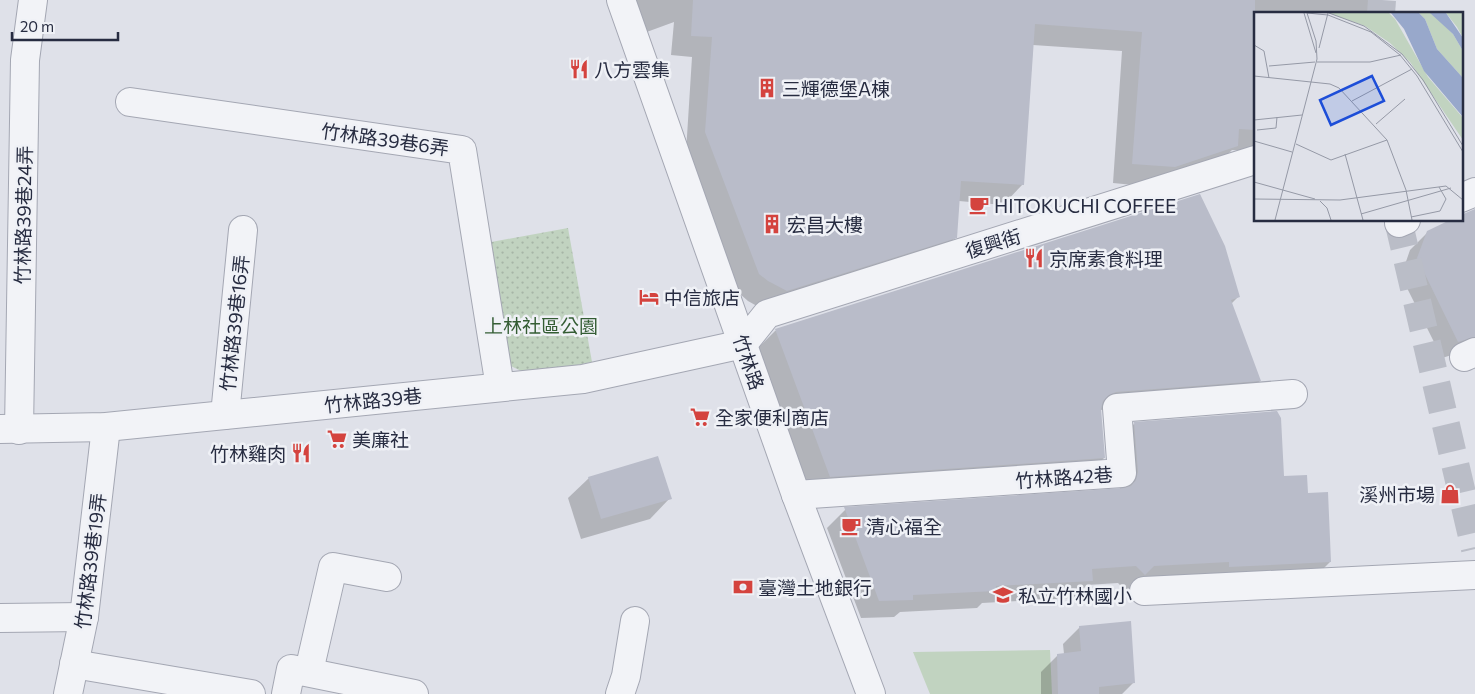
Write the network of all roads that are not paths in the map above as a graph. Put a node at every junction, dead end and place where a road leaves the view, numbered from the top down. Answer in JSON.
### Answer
{"nodes":[{"id":1,"x":33,"y":0,"type":"edge"},
{"id":2,"x":621,"y":0,"type":"edge"},
{"id":3,"x":130,"y":102,"type":"dead end"},
{"id":4,"x":1254,"y":160,"type":"edge"},
{"id":5,"x":1475,"y":192,"type":"edge"},
{"id":6,"x":1462,"y":198,"type":"edge"},
{"id":7,"x":243,"y":230,"type":"dead end"},
{"id":8,"x":743,"y":344,"type":"junction"},
{"id":9,"x":500,"y":387,"type":"junction"},
{"id":10,"x":1293,"y":394,"type":"dead end"},
{"id":11,"x":225,"y":415,"type":"junction"},
{"id":12,"x":106,"y":427,"type":"junction"},
{"id":13,"x":10,"y":429,"type":"edge"},
{"id":14,"x":796,"y":495,"type":"junction"},
{"id":15,"x":1475,"y":575,"type":"edge"},
{"id":16,"x":387,"y":577,"type":"dead end"},
{"id":17,"x":1144,"y":591,"type":"dead end"},
{"id":18,"x":84,"y":617,"type":"junction"},
{"id":19,"x":0,"y":618,"type":"edge"},
{"id":20,"x":635,"y":621,"type":"dead end"},
{"id":21,"x":74,"y":664,"type":"junction"},
{"id":22,"x":309,"y":671,"type":"junction"},
{"id":23,"x":68,"y":694,"type":"edge"},
{"id":24,"x":251,"y":694,"type":"edge"},
{"id":25,"x":286,"y":694,"type":"edge"},
{"id":26,"x":414,"y":694,"type":"edge"},
{"id":27,"x":620,"y":694,"type":"edge"},
{"id":28,"x":871,"y":694,"type":"edge"}],
"edges":[{"from":1,"to":13,"type":"street","name":"竹林路39巷24弄"},
{"from":2,"to":8,"type":"street","name":"竹林路"},
{"from":3,"to":9,"type":"street","name":"竹林路39巷6弄"},
{"from":4,"to":8,"type":"street","name":"復興街"},
{"from":5,"to":6,"type":"street"},
{"from":7,"to":11,"type":"street","name":"竹林路39巷16弄"},
{"from":8,"to":9,"type":"street","name":"竹林路39巷"},
{"from":8,"to":14,"type":"street","name":"竹林路"},
{"from":9,"to":11,"type":"street","name":"竹林路39巷"},
{"from":10,"to":14,"type":"street","name":"竹林路42巷"},
{"from":11,"to":12,"type":"street","name":"竹林路39巷"},
{"from":12,"to":13,"type":"street","name":"竹林路39巷"},
{"from":12,"to":18,"type":"street","name":"竹林路39巷19弄"},
{"from":14,"to":28,"type":"street","name":"竹林路"},
{"from":15,"to":17,"type":"street"},
{"from":16,"to":22,"type":"street"},
{"from":18,"to":19,"type":"street"},
{"from":18,"to":21,"type":"street","name":"竹林路39巷19弄"},
{"from":20,"to":27,"type":"street"},
{"from":21,"to":23,"type":"street","name":"竹林路39巷19弄"},
{"from":21,"to":24,"type":"street"},
{"from":22,"to":25,"type":"street"},
{"from":22,"to":26,"type":"street"}]}
